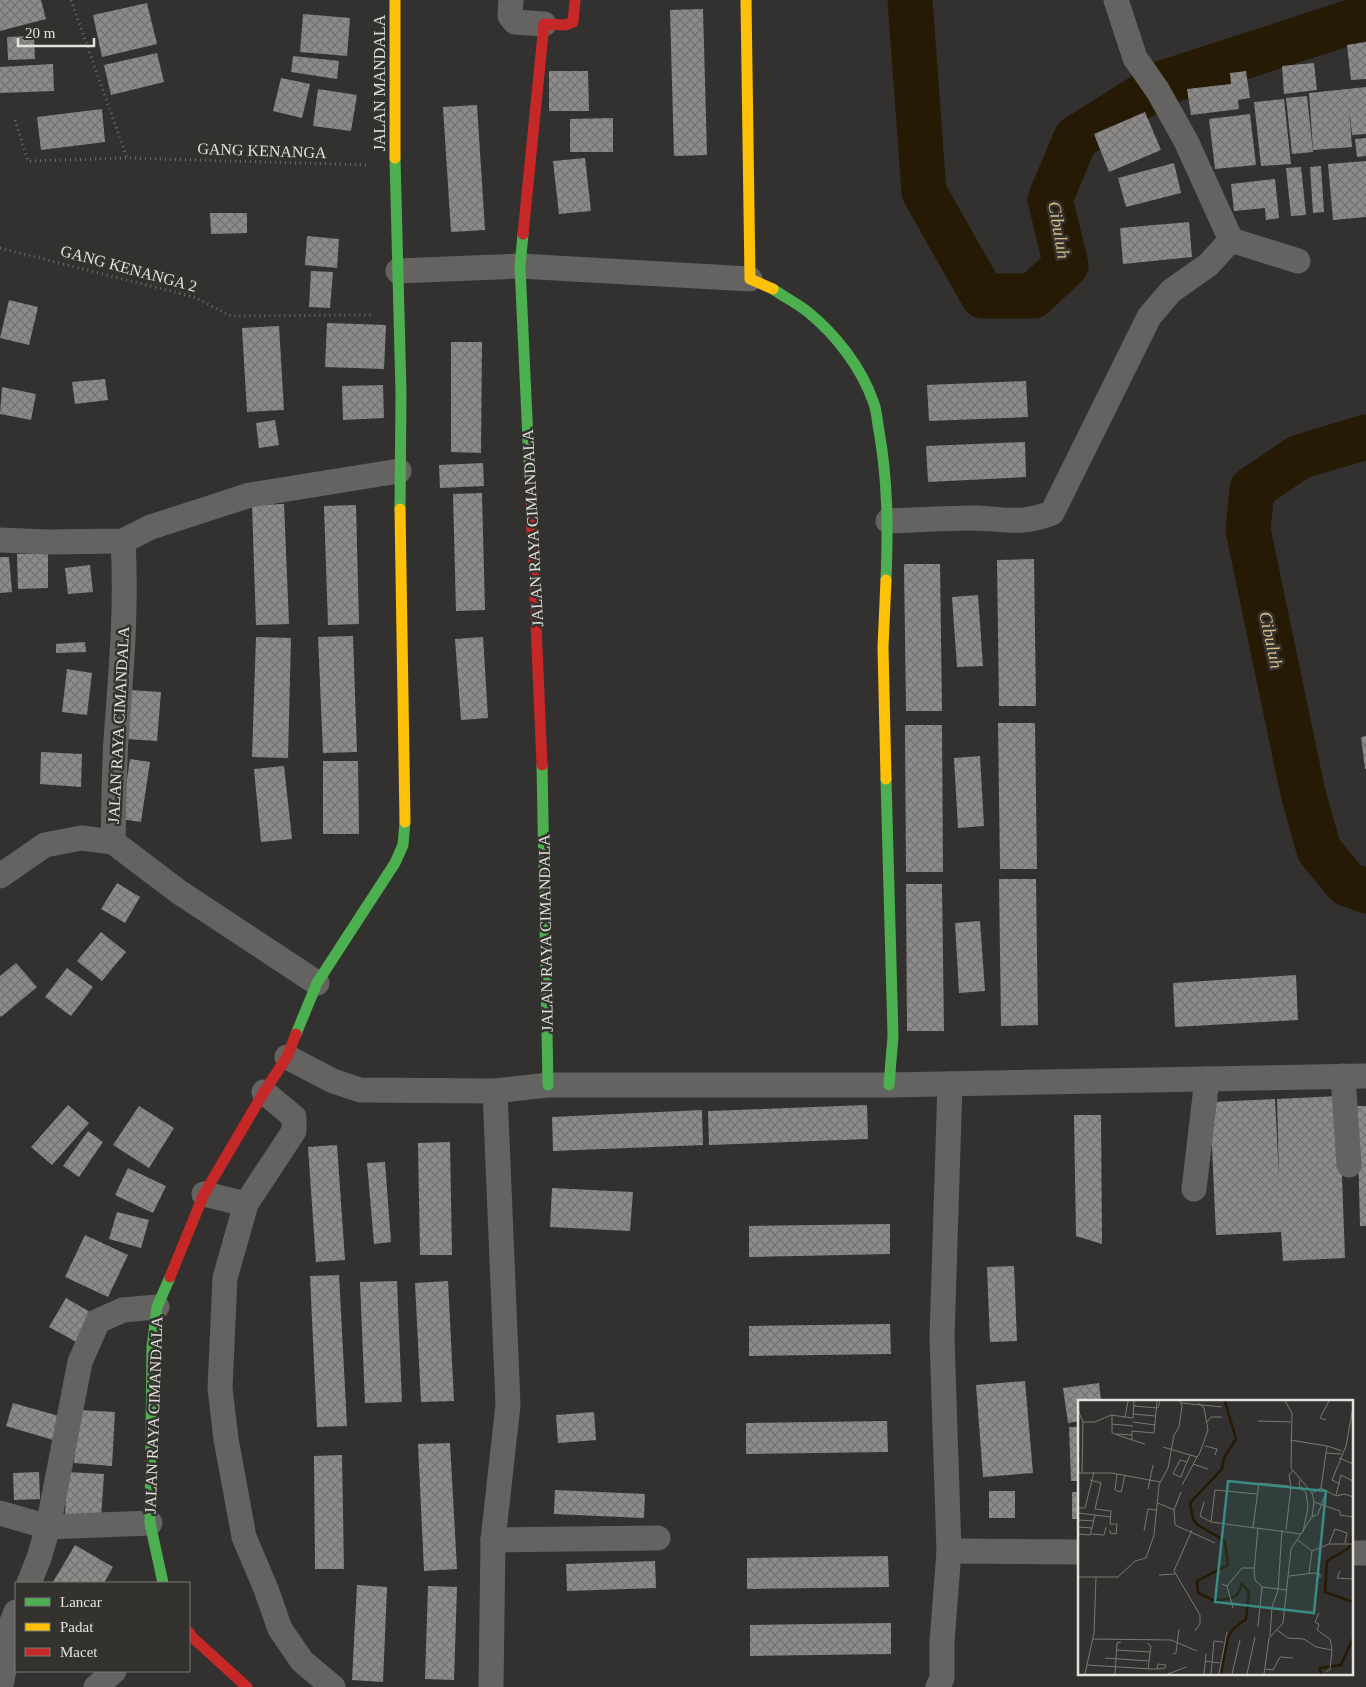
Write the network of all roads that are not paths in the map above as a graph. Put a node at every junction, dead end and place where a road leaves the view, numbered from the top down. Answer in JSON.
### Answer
{"nodes":[{"id":1,"x":395,"y":0,"type":"edge"},
{"id":2,"x":511,"y":0,"type":"edge"},
{"id":3,"x":575,"y":0,"type":"edge"},
{"id":4,"x":746,"y":0,"type":"edge"},
{"id":5,"x":1116,"y":0,"type":"edge"},
{"id":6,"x":544,"y":24,"type":"junction"},
{"id":7,"x":395,"y":166,"type":"joint"},
{"id":8,"x":1231,"y":240,"type":"junction"},
{"id":9,"x":1298,"y":261,"type":"dead end"},
{"id":10,"x":520,"y":266,"type":"junction"},
{"id":11,"x":398,"y":271,"type":"junction"},
{"id":12,"x":750,"y":279,"type":"junction"},
{"id":13,"x":398,"y":472,"type":"junction"},
{"id":14,"x":888,"y":521,"type":"junction"},
{"id":15,"x":0,"y":540,"type":"edge"},
{"id":16,"x":123,"y":540,"type":"junction"},
{"id":17,"x":113,"y":842,"type":"junction"},
{"id":18,"x":0,"y":876,"type":"edge"},
{"id":19,"x":317,"y":982,"type":"junction"},
{"id":20,"x":287,"y":1057,"type":"junction"},
{"id":21,"x":1355,"y":1076,"type":"edge"},
{"id":22,"x":1207,"y":1079,"type":"junction"},
{"id":23,"x":950,"y":1084,"type":"junction"},
{"id":24,"x":548,"y":1085,"type":"junction"},
{"id":25,"x":889,"y":1085,"type":"junction"},
{"id":26,"x":495,"y":1090,"type":"junction"},
{"id":27,"x":264,"y":1092,"type":"junction"},
{"id":28,"x":1349,"y":1165,"type":"dead end"},
{"id":29,"x":1194,"y":1189,"type":"dead end"},
{"id":30,"x":204,"y":1194,"type":"junction"},
{"id":31,"x":246,"y":1204,"type":"junction"},
{"id":32,"x":156,"y":1307,"type":"junction"},
{"id":33,"x":0,"y":1513,"type":"edge"},
{"id":34,"x":150,"y":1523,"type":"junction"},
{"id":35,"x":48,"y":1527,"type":"junction"},
{"id":36,"x":658,"y":1538,"type":"dead end"},
{"id":37,"x":494,"y":1540,"type":"junction"},
{"id":38,"x":949,"y":1551,"type":"junction"},
{"id":39,"x":1078,"y":1552,"type":"edge"},
{"id":40,"x":28,"y":1582,"type":"edge"},
{"id":41,"x":163,"y":1582,"type":"edge"},
{"id":42,"x":15,"y":1614,"type":"edge"},
{"id":43,"x":190,"y":1636,"type":"edge"},
{"id":44,"x":113,"y":1672,"type":"edge"},
{"id":45,"x":5,"y":1683,"type":"edge"},
{"id":46,"x":96,"y":1687,"type":"edge"},
{"id":47,"x":247,"y":1687,"type":"edge"},
{"id":48,"x":333,"y":1687,"type":"edge"},
{"id":49,"x":491,"y":1687,"type":"edge"},
{"id":50,"x":938,"y":1687,"type":"edge"}],
"edges":[{"from":1,"to":7,"type":"street","name":"JALAN MANDALA"},
{"from":2,"to":6,"type":"street"},
{"from":3,"to":6,"type":"street"},
{"from":4,"to":12,"type":"street"},
{"from":5,"to":8,"type":"street"},
{"from":6,"to":10,"type":"street","name":"JALAN RAYA CIMANDALA"},
{"from":7,"to":11,"type":"street","name":"JALAN RAYA CIMANDALA"},
{"from":8,"to":9,"type":"street"},
{"from":8,"to":14,"type":"street"},
{"from":10,"to":11,"type":"street"},
{"from":10,"to":12,"type":"street"},
{"from":10,"to":24,"type":"street","name":"JALAN RAYA CIMANDALA"},
{"from":11,"to":13,"type":"street","name":"JALAN RAYA CIMANDALA"},
{"from":12,"to":14,"type":"street"},
{"from":13,"to":16,"type":"street"},
{"from":13,"to":19,"type":"street","name":"JALAN RAYA CIMANDALA"},
{"from":14,"to":25,"type":"street"},
{"from":15,"to":16,"type":"street"},
{"from":16,"to":17,"type":"street","name":"JALAN RAYA CIMANDALA"},
{"from":17,"to":18,"type":"street"},
{"from":17,"to":19,"type":"street","name":"JALAN RAYA CIMANDALA"},
{"from":19,"to":20,"type":"street","name":"JALAN RAYA CIMANDALA"},
{"from":20,"to":26,"type":"street"},
{"from":20,"to":27,"type":"street","name":"JALAN RAYA CIMANDALA"},
{"from":21,"to":22,"type":"street"},
{"from":21,"to":28,"type":"street"},
{"from":22,"to":23,"type":"street"},
{"from":22,"to":29,"type":"street"},
{"from":23,"to":25,"type":"street"},
{"from":23,"to":38,"type":"street"},
{"from":24,"to":25,"type":"street"},
{"from":24,"to":26,"type":"street"},
{"from":26,"to":37,"type":"street"},
{"from":27,"to":30,"type":"street","name":"JALAN RAYA CIMANDALA"},
{"from":27,"to":31,"type":"street"},
{"from":30,"to":31,"type":"street"},
{"from":30,"to":32,"type":"street","name":"JALAN RAYA CIMANDALA"},
{"from":31,"to":48,"type":"street"},
{"from":32,"to":34,"type":"street","name":"JALAN RAYA CIMANDALA"},
{"from":32,"to":35,"type":"street"},
{"from":33,"to":35,"type":"street"},
{"from":34,"to":35,"type":"street"},
{"from":34,"to":41,"type":"street","name":"JALAN RAYA CIMANDALA"},
{"from":35,"to":40,"type":"street"},
{"from":36,"to":37,"type":"street"},
{"from":37,"to":49,"type":"street"},
{"from":38,"to":39,"type":"street"},
{"from":38,"to":50,"type":"street"},
{"from":42,"to":45,"type":"street"},
{"from":43,"to":47,"type":"street"},
{"from":44,"to":46,"type":"street"}]}
